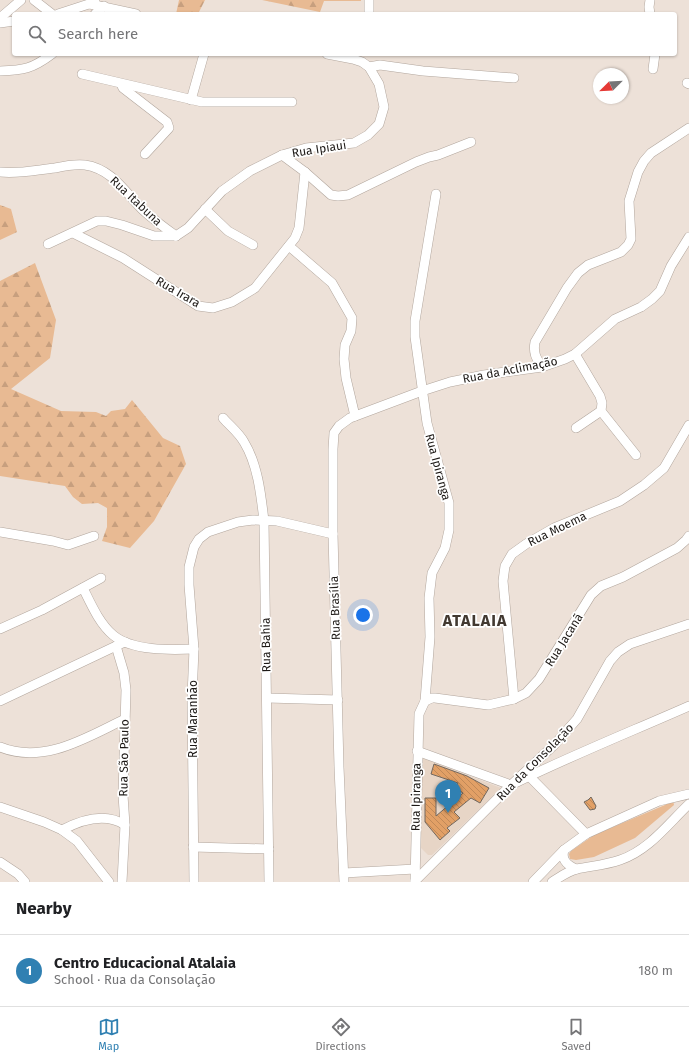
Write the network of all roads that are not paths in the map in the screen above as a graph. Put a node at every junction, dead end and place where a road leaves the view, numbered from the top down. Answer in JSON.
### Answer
{"nodes":[{"id":1,"x":21,"y":0,"type":"edge"},
{"id":2,"x":34,"y":0,"type":"edge"},
{"id":3,"x":369,"y":0,"type":"edge"},
{"id":4,"x":650,"y":0,"type":"edge"},
{"id":5,"x":97,"y":3,"type":"edge"},
{"id":6,"x":49,"y":12,"type":"edge"},
{"id":7,"x":65,"y":12,"type":"edge"},
{"id":8,"x":129,"y":12,"type":"edge"},
{"id":9,"x":369,"y":12,"type":"edge"},
{"id":10,"x":650,"y":12,"type":"edge"},
{"id":11,"x":0,"y":18,"type":"edge"},
{"id":12,"x":12,"y":21,"type":"edge"},
{"id":13,"x":0,"y":23,"type":"edge"},
{"id":14,"x":49,"y":56,"type":"edge"},
{"id":15,"x":203,"y":56,"type":"edge"},
{"id":16,"x":338,"y":56,"type":"edge"},
{"id":17,"x":655,"y":56,"type":"edge"},
{"id":18,"x":365,"y":61,"type":"edge"},
{"id":19,"x":653,"y":69,"type":"dead end"},
{"id":20,"x":0,"y":71,"type":"edge"},
{"id":21,"x":82,"y":74,"type":"dead end"},
{"id":22,"x":514,"y":78,"type":"dead end"},
{"id":23,"x":120,"y":83,"type":"junction"},
{"id":24,"x":191,"y":100,"type":"junction"},
{"id":25,"x":292,"y":102,"type":"dead end"},
{"id":26,"x":689,"y":128,"type":"edge"},
{"id":27,"x":471,"y":142,"type":"dead end"},
{"id":28,"x":145,"y":154,"type":"dead end"},
{"id":29,"x":282,"y":155,"type":"junction"},
{"id":30,"x":0,"y":172,"type":"edge"},
{"id":31,"x":305,"y":172,"type":"junction"},
{"id":32,"x":436,"y":194,"type":"dead end"},
{"id":33,"x":206,"y":209,"type":"junction"},
{"id":34,"x":73,"y":233,"type":"junction"},
{"id":35,"x":176,"y":236,"type":"junction"},
{"id":36,"x":689,"y":237,"type":"edge"},
{"id":37,"x":48,"y":244,"type":"dead end"},
{"id":38,"x":253,"y":245,"type":"dead end"},
{"id":39,"x":289,"y":246,"type":"junction"},
{"id":40,"x":575,"y":354,"type":"junction"},
{"id":41,"x":542,"y":367,"type":"junction"},
{"id":42,"x":422,"y":391,"type":"junction"},
{"id":43,"x":601,"y":411,"type":"junction"},
{"id":44,"x":355,"y":416,"type":"junction"},
{"id":45,"x":223,"y":418,"type":"dead end"},
{"id":46,"x":689,"y":425,"type":"edge"},
{"id":47,"x":576,"y":428,"type":"dead end"},
{"id":48,"x":636,"y":455,"type":"dead end"},
{"id":49,"x":264,"y":521,"type":"junction"},
{"id":50,"x":0,"y":532,"type":"edge"},
{"id":51,"x":333,"y":534,"type":"junction"},
{"id":52,"x":94,"y":536,"type":"dead end"},
{"id":53,"x":689,"y":536,"type":"edge"},
{"id":54,"x":101,"y":578,"type":"dead end"},
{"id":55,"x":83,"y":588,"type":"junction"},
{"id":56,"x":689,"y":624,"type":"edge"},
{"id":57,"x":0,"y":629,"type":"edge"},
{"id":58,"x":125,"y":642,"type":"junction"},
{"id":59,"x":116,"y":646,"type":"junction"},
{"id":60,"x":194,"y":649,"type":"junction"},
{"id":61,"x":267,"y":698,"type":"junction"},
{"id":62,"x":514,"y":699,"type":"junction"},
{"id":63,"x":338,"y":700,"type":"junction"},
{"id":64,"x":0,"y":701,"type":"edge"},
{"id":65,"x":425,"y":701,"type":"junction"},
{"id":66,"x":689,"y":706,"type":"edge"},
{"id":67,"x":125,"y":719,"type":"junction"},
{"id":68,"x":0,"y":747,"type":"edge"},
{"id":69,"x":417,"y":751,"type":"junction"},
{"id":70,"x":529,"y":776,"type":"junction"},
{"id":71,"x":511,"y":784,"type":"junction"},
{"id":72,"x":689,"y":794,"type":"edge"},
{"id":73,"x":689,"y":804,"type":"edge"},
{"id":74,"x":0,"y":807,"type":"edge"},
{"id":75,"x":125,"y":825,"type":"junction"},
{"id":76,"x":62,"y":830,"type":"junction"},
{"id":77,"x":586,"y":834,"type":"junction"},
{"id":78,"x":193,"y":847,"type":"junction"},
{"id":79,"x":269,"y":849,"type":"junction"},
{"id":80,"x":564,"y":850,"type":"junction"},
{"id":81,"x":0,"y":862,"type":"edge"},
{"id":82,"x":415,"y":869,"type":"junction"},
{"id":83,"x":576,"y":869,"type":"junction"},
{"id":84,"x":344,"y":877,"type":"edge"},
{"id":85,"x":415,"y":881,"type":"edge"},
{"id":86,"x":25,"y":882,"type":"edge"},
{"id":87,"x":109,"y":882,"type":"edge"},
{"id":88,"x":122,"y":882,"type":"edge"},
{"id":89,"x":194,"y":882,"type":"edge"},
{"id":90,"x":269,"y":882,"type":"edge"},
{"id":91,"x":533,"y":882,"type":"edge"},
{"id":92,"x":552,"y":882,"type":"edge"}],
"edges":[{"from":1,"to":11,"type":"street"},
{"from":2,"to":6,"type":"street"},
{"from":3,"to":9,"type":"street"},
{"from":4,"to":10,"type":"street"},
{"from":5,"to":7,"type":"street"},
{"from":5,"to":8,"type":"street"},
{"from":12,"to":13,"type":"street"},
{"from":14,"to":20,"type":"street"},
{"from":15,"to":24,"type":"street"},
{"from":16,"to":18,"type":"street"},
{"from":17,"to":19,"type":"street"},
{"from":18,"to":22,"type":"street"},
{"from":18,"to":29,"type":"street","name":"Rua Ipiaui"},
{"from":21,"to":23,"type":"street"},
{"from":23,"to":24,"type":"street"},
{"from":23,"to":28,"type":"street"},
{"from":24,"to":25,"type":"street"},
{"from":26,"to":41,"type":"street"},
{"from":27,"to":31,"type":"street"},
{"from":29,"to":31,"type":"street"},
{"from":29,"to":33,"type":"street","name":"Rua Ipiaui"},
{"from":30,"to":35,"type":"street","name":"Rua Itabuna"},
{"from":31,"to":39,"type":"street","name":"Rua Irara"},
{"from":32,"to":42,"type":"street","name":"Rua Ipiranga"},
{"from":33,"to":35,"type":"street","name":"Rua Ipiaui"},
{"from":33,"to":38,"type":"street"},
{"from":34,"to":35,"type":"street"},
{"from":34,"to":37,"type":"street"},
{"from":34,"to":39,"type":"street","name":"Rua Irara"},
{"from":36,"to":40,"type":"street","name":"Rua da Aclimação"},
{"from":39,"to":44,"type":"street"},
{"from":40,"to":41,"type":"street","name":"Rua da Aclimação"},
{"from":40,"to":43,"type":"street"},
{"from":41,"to":42,"type":"street","name":"Rua da Aclimação"},
{"from":42,"to":44,"type":"street","name":"Rua Brasília"},
{"from":42,"to":65,"type":"street","name":"Rua Ipiranga"},
{"from":43,"to":47,"type":"street"},
{"from":43,"to":48,"type":"street"},
{"from":44,"to":51,"type":"street","name":"Rua Brasília"},
{"from":45,"to":49,"type":"street","name":"Rua Bahia"},
{"from":46,"to":62,"type":"street","name":"Rua Moema"},
{"from":49,"to":51,"type":"street","name":"Rua Maranhão"},
{"from":49,"to":60,"type":"street","name":"Rua Maranhão"},
{"from":49,"to":61,"type":"street","name":"Rua Bahia"},
{"from":50,"to":52,"type":"street"},
{"from":51,"to":63,"type":"street","name":"Rua Brasília"},
{"from":53,"to":62,"type":"street","name":"Rua Jacanã"},
{"from":54,"to":55,"type":"street"},
{"from":55,"to":57,"type":"street"},
{"from":55,"to":58,"type":"street"},
{"from":56,"to":71,"type":"street","name":"Rua da Consolação"},
{"from":58,"to":59,"type":"street"},
{"from":58,"to":60,"type":"street"},
{"from":59,"to":64,"type":"street"},
{"from":59,"to":67,"type":"street","name":"Rua São Paulo"},
{"from":60,"to":78,"type":"street","name":"Rua Maranhão"},
{"from":61,"to":63,"type":"street"},
{"from":61,"to":79,"type":"street","name":"Rua Bahia"},
{"from":62,"to":65,"type":"street","name":"Rua Jacanã"},
{"from":63,"to":84,"type":"street","name":"Rua Brasília"},
{"from":65,"to":69,"type":"street","name":"Rua Ipiranga"},
{"from":66,"to":70,"type":"street"},
{"from":67,"to":68,"type":"street"},
{"from":67,"to":75,"type":"street","name":"Rua São Paulo"},
{"from":69,"to":71,"type":"street"},
{"from":69,"to":82,"type":"street","name":"Rua Ipiranga"},
{"from":70,"to":71,"type":"street"},
{"from":70,"to":77,"type":"street"},
{"from":71,"to":85,"type":"street","name":"Rua da Consolação"},
{"from":72,"to":77,"type":"street"},
{"from":73,"to":83,"type":"street"},
{"from":74,"to":76,"type":"street"},
{"from":75,"to":76,"type":"street"},
{"from":75,"to":88,"type":"street","name":"Rua São Paulo"},
{"from":76,"to":87,"type":"street"},
{"from":77,"to":80,"type":"street"},
{"from":78,"to":79,"type":"street"},
{"from":78,"to":89,"type":"street","name":"Rua Maranhão"},
{"from":79,"to":90,"type":"street","name":"Rua Bahia"},
{"from":80,"to":83,"type":"street"},
{"from":80,"to":91,"type":"street"},
{"from":81,"to":86,"type":"street"},
{"from":82,"to":84,"type":"street"},
{"from":82,"to":85,"type":"street","name":"Rua Ipiranga"},
{"from":83,"to":92,"type":"street"}]}
